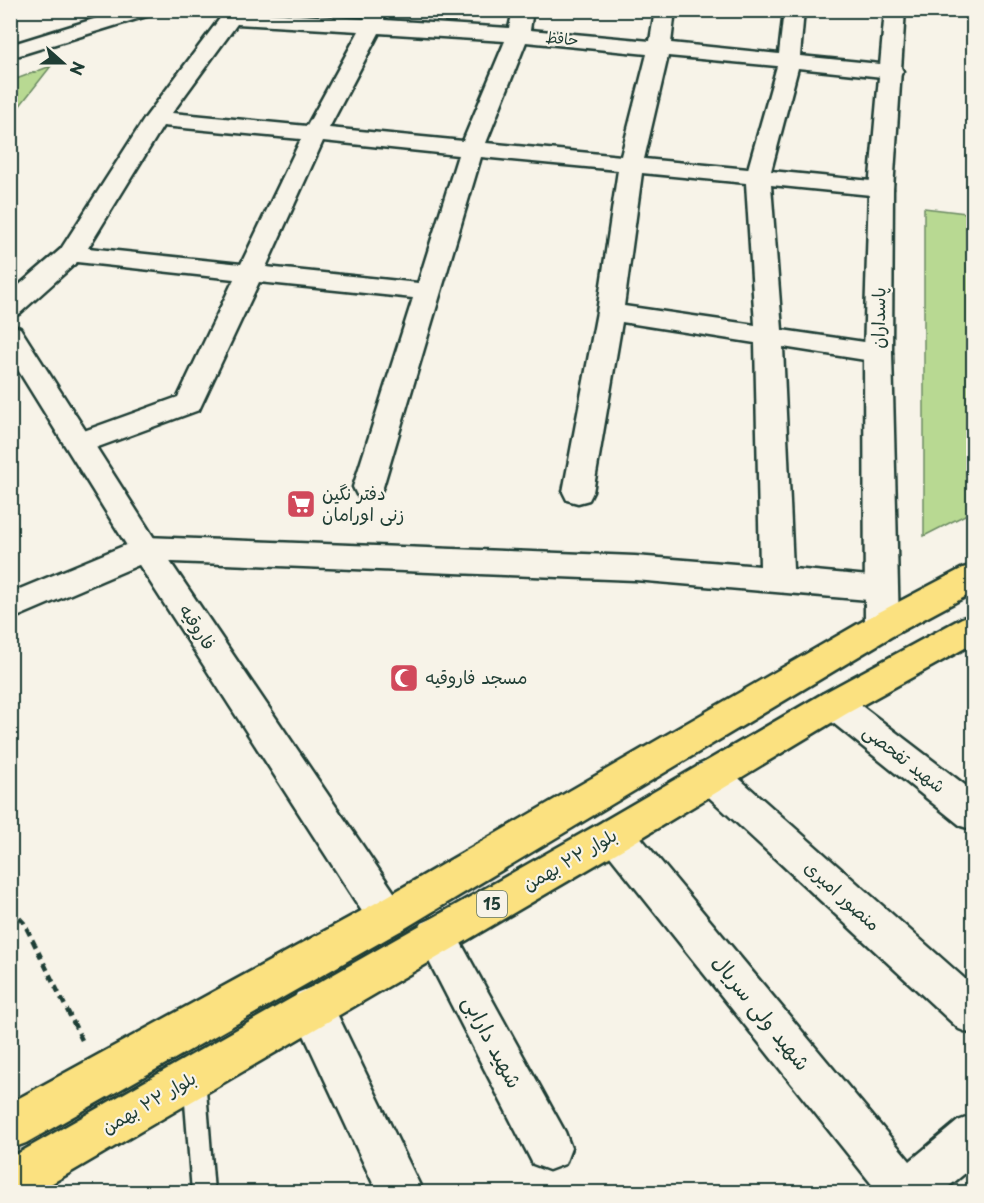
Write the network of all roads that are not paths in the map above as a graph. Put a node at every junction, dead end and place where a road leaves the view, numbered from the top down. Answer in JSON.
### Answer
{"nodes":[{"id":1,"x":146,"y":10,"type":"edge"},
{"id":2,"x":665,"y":10,"type":"edge"},
{"id":3,"x":794,"y":10,"type":"edge"},
{"id":4,"x":895,"y":10,"type":"edge"},
{"id":5,"x":96,"y":11,"type":"edge"},
{"id":6,"x":231,"y":14,"type":"edge"},
{"id":7,"x":374,"y":18,"type":"edge"},
{"id":8,"x":521,"y":23,"type":"edge"},
{"id":9,"x":10,"y":40,"type":"edge"},
{"id":10,"x":659,"y":49,"type":"junction"},
{"id":11,"x":10,"y":52,"type":"edge"},
{"id":12,"x":789,"y":61,"type":"junction"},
{"id":13,"x":891,"y":71,"type":"junction"},
{"id":14,"x":156,"y":118,"type":"junction"},
{"id":15,"x":315,"y":133,"type":"junction"},
{"id":16,"x":472,"y":148,"type":"junction"},
{"id":17,"x":631,"y":163,"type":"junction"},
{"id":18,"x":758,"y":175,"type":"junction"},
{"id":19,"x":881,"y":189,"type":"junction"},
{"id":20,"x":71,"y":254,"type":"junction"},
{"id":21,"x":250,"y":272,"type":"junction"},
{"id":22,"x":428,"y":292,"type":"junction"},
{"id":23,"x":10,"y":308,"type":"edge"},
{"id":24,"x":610,"y":312,"type":"junction"},
{"id":25,"x":10,"y":334,"type":"edge"},
{"id":26,"x":769,"y":337,"type":"junction"},
{"id":27,"x":878,"y":353,"type":"junction"},
{"id":28,"x":80,"y":443,"type":"junction"},
{"id":29,"x":368,"y":487,"type":"dead end"},
{"id":30,"x":578,"y":492,"type":"dead end"},
{"id":31,"x":145,"y":549,"type":"junction"},
{"id":32,"x":974,"y":577,"type":"edge"},
{"id":33,"x":777,"y":579,"type":"junction"},
{"id":34,"x":880,"y":589,"type":"junction"},
{"id":35,"x":10,"y":607,"type":"edge"},
{"id":36,"x":882,"y":626,"type":"junction"},
{"id":37,"x":974,"y":627,"type":"edge"},
{"id":38,"x":834,"y":704,"type":"junction"},
{"id":39,"x":711,"y":776,"type":"junction"},
{"id":40,"x":974,"y":814,"type":"edge"},
{"id":41,"x":615,"y":834,"type":"junction"},
{"id":42,"x":388,"y":917,"type":"junction"},
{"id":43,"x":436,"y":936,"type":"junction"},
{"id":44,"x":312,"y":1007,"type":"junction"},
{"id":45,"x":974,"y":1015,"type":"edge"},
{"id":46,"x":194,"y":1076,"type":"junction"},
{"id":47,"x":10,"y":1126,"type":"edge"},
{"id":48,"x":974,"y":1137,"type":"edge"},
{"id":49,"x":549,"y":1148,"type":"dead end"},
{"id":50,"x":10,"y":1183,"type":"edge"},
{"id":51,"x":203,"y":1192,"type":"edge"},
{"id":52,"x":399,"y":1192,"type":"edge"},
{"id":53,"x":907,"y":1192,"type":"edge"}],
"edges":[{"from":1,"to":11,"type":"street"},
{"from":2,"to":10,"type":"street"},
{"from":3,"to":12,"type":"street"},
{"from":4,"to":13,"type":"street","name":"پاسداران"},
{"from":5,"to":9,"type":"street"},
{"from":6,"to":7,"type":"street","name":"حافظ"},
{"from":6,"to":14,"type":"street"},
{"from":7,"to":8,"type":"street","name":"حافظ"},
{"from":7,"to":15,"type":"street"},
{"from":8,"to":10,"type":"street","name":"حافظ"},
{"from":8,"to":16,"type":"street"},
{"from":10,"to":12,"type":"street","name":"حافظ"},
{"from":10,"to":17,"type":"street"},
{"from":12,"to":13,"type":"street","name":"حافظ"},
{"from":12,"to":18,"type":"street"},
{"from":13,"to":19,"type":"street","name":"پاسداران"},
{"from":14,"to":15,"type":"street"},
{"from":14,"to":20,"type":"street"},
{"from":15,"to":16,"type":"street"},
{"from":15,"to":21,"type":"street"},
{"from":16,"to":17,"type":"street"},
{"from":16,"to":22,"type":"street"},
{"from":17,"to":18,"type":"street"},
{"from":17,"to":24,"type":"street"},
{"from":18,"to":19,"type":"street"},
{"from":18,"to":26,"type":"street"},
{"from":19,"to":27,"type":"street","name":"پاسداران"},
{"from":20,"to":21,"type":"street"},
{"from":20,"to":23,"type":"street"},
{"from":21,"to":22,"type":"street"},
{"from":21,"to":28,"type":"street"},
{"from":22,"to":29,"type":"street"},
{"from":24,"to":26,"type":"street"},
{"from":24,"to":30,"type":"street"},
{"from":25,"to":28,"type":"street","name":"فاروقیه"},
{"from":26,"to":27,"type":"street"},
{"from":26,"to":33,"type":"street"},
{"from":27,"to":34,"type":"street","name":"پاسداران"},
{"from":28,"to":31,"type":"street","name":"فاروقیه"},
{"from":31,"to":33,"type":"street"},
{"from":31,"to":35,"type":"street"},
{"from":31,"to":42,"type":"street","name":"فاروقیه"},
{"from":32,"to":36,"type":"main road","number":"15"},
{"from":33,"to":34,"type":"street"},
{"from":34,"to":36,"type":"street","name":"پاسداران"},
{"from":36,"to":42,"type":"main road","number":"15"},
{"from":37,"to":38,"type":"main road","name":"بلوار ۲۲ بهمن","number":"15"},
{"from":38,"to":39,"type":"main road","name":"بلوار ۲۲ بهمن","number":"15"},
{"from":38,"to":40,"type":"street","name":"شهید تفحصی"},
{"from":39,"to":41,"type":"main road","name":"بلوار ۲۲ بهمن","number":"15"},
{"from":39,"to":45,"type":"street","name":"منصور امیری"},
{"from":41,"to":43,"type":"main road","name":"بلوار ۲۲ بهمن","number":"15"},
{"from":41,"to":53,"type":"street","name":"شهید ولی سریال"},
{"from":42,"to":47,"type":"main road","number":"15"},
{"from":43,"to":44,"type":"main road","name":"بلوار ۲۲ بهمن","number":"15"},
{"from":43,"to":49,"type":"street","name":"شهید دارابی"},
{"from":44,"to":46,"type":"main road","name":"بلوار ۲۲ بهمن","number":"15"},
{"from":44,"to":52,"type":"street"},
{"from":46,"to":50,"type":"main road","name":"بلوار ۲۲ بهمن","number":"15"},
{"from":46,"to":51,"type":"lane"},
{"from":48,"to":53,"type":"street"}]}
